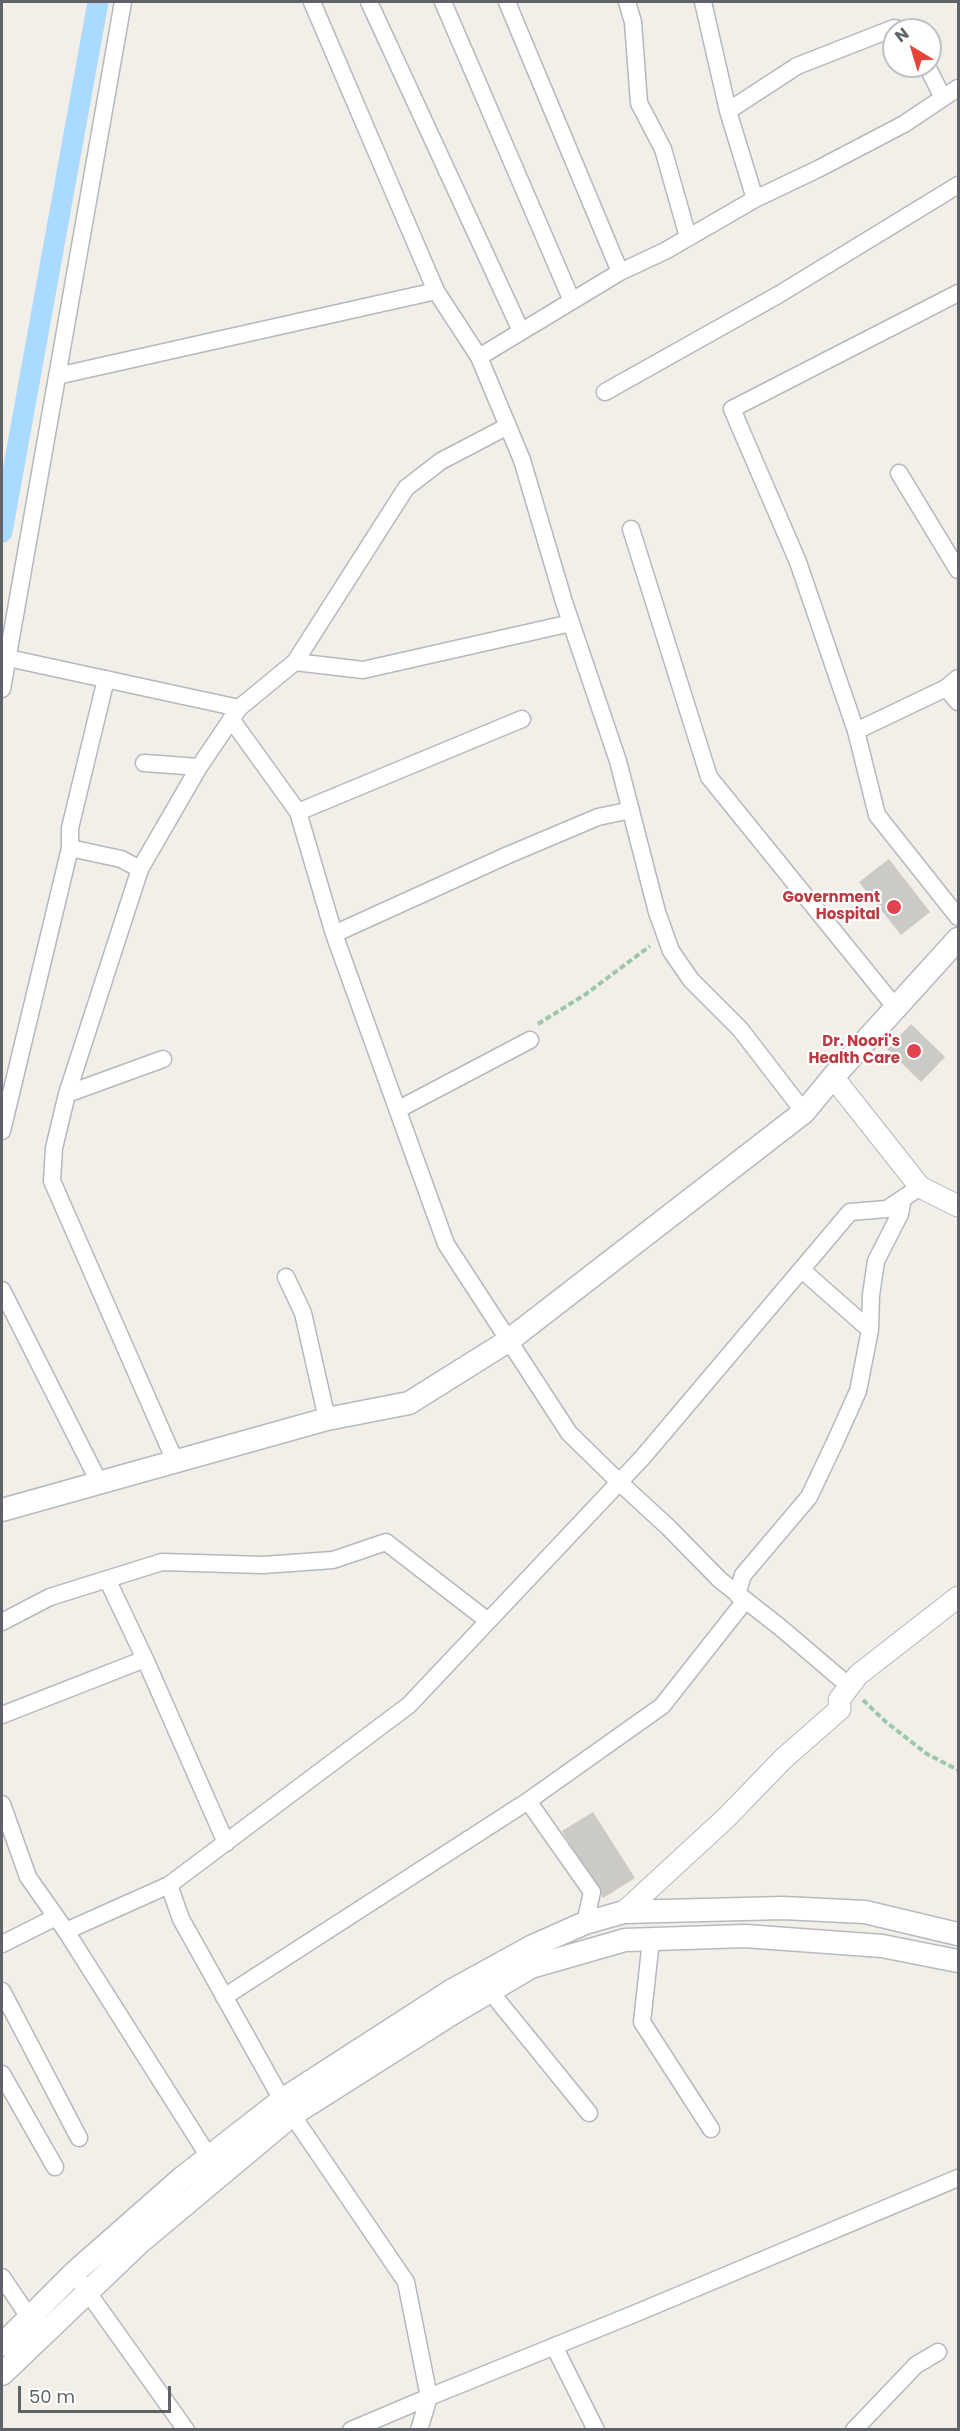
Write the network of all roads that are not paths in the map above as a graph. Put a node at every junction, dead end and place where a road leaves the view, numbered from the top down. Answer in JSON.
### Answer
{"nodes":[{"id":1,"x":123,"y":2,"type":"edge"},
{"id":2,"x":312,"y":2,"type":"edge"},
{"id":3,"x":369,"y":2,"type":"edge"},
{"id":4,"x":443,"y":2,"type":"edge"},
{"id":5,"x":507,"y":2,"type":"edge"},
{"id":6,"x":627,"y":2,"type":"edge"},
{"id":7,"x":703,"y":2,"type":"edge"},
{"id":8,"x":882,"y":33,"type":"edge"},
{"id":9,"x":933,"y":78,"type":"edge"},
{"id":10,"x":958,"y":88,"type":"edge"},
{"id":11,"x":943,"y":98,"type":"junction"},
{"id":12,"x":728,"y":111,"type":"junction"},
{"id":13,"x":958,"y":184,"type":"edge"},
{"id":14,"x":755,"y":199,"type":"junction"},
{"id":15,"x":688,"y":237,"type":"junction"},
{"id":16,"x":620,"y":272,"type":"junction"},
{"id":17,"x":436,"y":291,"type":"junction"},
{"id":18,"x":958,"y":293,"type":"edge"},
{"id":19,"x":572,"y":301,"type":"junction"},
{"id":20,"x":521,"y":331,"type":"junction"},
{"id":21,"x":479,"y":357,"type":"junction"},
{"id":22,"x":57,"y":376,"type":"junction"},
{"id":23,"x":605,"y":392,"type":"dead end"},
{"id":24,"x":508,"y":426,"type":"junction"},
{"id":25,"x":899,"y":473,"type":"dead end"},
{"id":26,"x":631,"y":529,"type":"dead end"},
{"id":27,"x":958,"y":570,"type":"edge"},
{"id":28,"x":571,"y":623,"type":"junction"},
{"id":29,"x":8,"y":658,"type":"junction"},
{"id":30,"x":295,"y":662,"type":"junction"},
{"id":31,"x":106,"y":680,"type":"junction"},
{"id":32,"x":952,"y":683,"type":"edge"},
{"id":33,"x":2,"y":689,"type":"edge"},
{"id":34,"x":958,"y":702,"type":"edge"},
{"id":35,"x":235,"y":713,"type":"junction"},
{"id":36,"x":522,"y":719,"type":"dead end"},
{"id":37,"x":856,"y":731,"type":"junction"},
{"id":38,"x":144,"y":763,"type":"dead end"},
{"id":39,"x":199,"y":767,"type":"junction"},
{"id":40,"x":631,"y":810,"type":"junction"},
{"id":41,"x":297,"y":812,"type":"junction"},
{"id":42,"x":70,"y":848,"type":"junction"},
{"id":43,"x":140,"y":869,"type":"junction"},
{"id":44,"x":958,"y":917,"type":"edge"},
{"id":45,"x":334,"y":934,"type":"junction"},
{"id":46,"x":958,"y":939,"type":"edge"},
{"id":47,"x":896,"y":1008,"type":"junction"},
{"id":48,"x":531,"y":1033,"type":"road end"},
{"id":49,"x":163,"y":1059,"type":"dead end"},
{"id":50,"x":833,"y":1077,"type":"junction"},
{"id":51,"x":67,"y":1094,"type":"junction"},
{"id":52,"x":399,"y":1109,"type":"junction"},
{"id":53,"x":804,"y":1112,"type":"junction"},
{"id":54,"x":2,"y":1131,"type":"edge"},
{"id":55,"x":912,"y":1193,"type":"junction"},
{"id":56,"x":958,"y":1206,"type":"edge"},
{"id":57,"x":802,"y":1270,"type":"junction"},
{"id":58,"x":286,"y":1277,"type":"dead end"},
{"id":59,"x":2,"y":1290,"type":"edge"},
{"id":60,"x":870,"y":1330,"type":"junction"},
{"id":61,"x":508,"y":1341,"type":"junction"},
{"id":62,"x":327,"y":1419,"type":"junction"},
{"id":63,"x":175,"y":1461,"type":"junction"},
{"id":64,"x":99,"y":1482,"type":"junction"},
{"id":65,"x":619,"y":1482,"type":"junction"},
{"id":66,"x":2,"y":1510,"type":"edge"},
{"id":67,"x":107,"y":1579,"type":"junction"},
{"id":68,"x":737,"y":1594,"type":"junction"},
{"id":69,"x":958,"y":1597,"type":"edge"},
{"id":70,"x":488,"y":1621,"type":"junction"},
{"id":71,"x":2,"y":1622,"type":"edge"},
{"id":72,"x":145,"y":1659,"type":"junction"},
{"id":73,"x":849,"y":1686,"type":"junction"},
{"id":74,"x":2,"y":1715,"type":"edge"},
{"id":75,"x":528,"y":1802,"type":"junction"},
{"id":76,"x":2,"y":1804,"type":"edge"},
{"id":77,"x":226,"y":1843,"type":"junction"},
{"id":78,"x":170,"y":1885,"type":"junction"},
{"id":79,"x":624,"y":1912,"type":"junction"},
{"id":80,"x":56,"y":1917,"type":"junction"},
{"id":81,"x":585,"y":1923,"type":"junction"},
{"id":82,"x":66,"y":1931,"type":"junction"},
{"id":83,"x":958,"y":1934,"type":"edge"},
{"id":84,"x":651,"y":1940,"type":"junction"},
{"id":85,"x":2,"y":1944,"type":"edge"},
{"id":86,"x":958,"y":1961,"type":"edge"},
{"id":87,"x":2,"y":1991,"type":"edge"},
{"id":88,"x":490,"y":1991,"type":"junction"},
{"id":89,"x":224,"y":1997,"type":"junction"},
{"id":90,"x":2,"y":2074,"type":"edge"},
{"id":91,"x":287,"y":2107,"type":"junction"},
{"id":92,"x":589,"y":2113,"type":"dead end"},
{"id":93,"x":711,"y":2128,"type":"dead end"},
{"id":94,"x":79,"y":2138,"type":"dead end"},
{"id":95,"x":209,"y":2157,"type":"junction"},
{"id":96,"x":55,"y":2168,"type":"dead end"},
{"id":97,"x":958,"y":2178,"type":"edge"},
{"id":98,"x":74,"y":2273,"type":"junction"},
{"id":99,"x":2,"y":2277,"type":"edge"},
{"id":100,"x":87,"y":2292,"type":"junction"},
{"id":101,"x":29,"y":2317,"type":"junction"},
{"id":102,"x":2,"y":2344,"type":"edge"},
{"id":103,"x":554,"y":2346,"type":"junction"},
{"id":104,"x":938,"y":2352,"type":"dead end"},
{"id":105,"x":2,"y":2374,"type":"edge"},
{"id":106,"x":429,"y":2397,"type":"junction"},
{"id":107,"x":186,"y":2430,"type":"edge"},
{"id":108,"x":351,"y":2430,"type":"edge"},
{"id":109,"x":419,"y":2430,"type":"edge"},
{"id":110,"x":596,"y":2430,"type":"edge"},
{"id":111,"x":854,"y":2430,"type":"edge"}],
"edges":[{"from":1,"to":22,"type":"street"},
{"from":2,"to":17,"type":"street"},
{"from":3,"to":20,"type":"street"},
{"from":4,"to":19,"type":"street"},
{"from":5,"to":16,"type":"street"},
{"from":6,"to":15,"type":"street"},
{"from":7,"to":12,"type":"street"},
{"from":8,"to":12,"type":"street"},
{"from":9,"to":11,"type":"street"},
{"from":10,"to":11,"type":"street"},
{"from":11,"to":14,"type":"street"},
{"from":12,"to":14,"type":"street"},
{"from":13,"to":23,"type":"street"},
{"from":14,"to":15,"type":"street"},
{"from":15,"to":16,"type":"street"},
{"from":16,"to":19,"type":"street"},
{"from":17,"to":21,"type":"street"},
{"from":17,"to":22,"type":"street"},
{"from":18,"to":37,"type":"street"},
{"from":19,"to":20,"type":"street"},
{"from":20,"to":21,"type":"street"},
{"from":21,"to":24,"type":"street"},
{"from":22,"to":29,"type":"street"},
{"from":24,"to":28,"type":"street"},
{"from":24,"to":30,"type":"street"},
{"from":25,"to":27,"type":"street"},
{"from":26,"to":47,"type":"street"},
{"from":28,"to":30,"type":"street"},
{"from":28,"to":40,"type":"street"},
{"from":29,"to":31,"type":"street"},
{"from":29,"to":33,"type":"street"},
{"from":30,"to":35,"type":"street"},
{"from":31,"to":35,"type":"street"},
{"from":31,"to":42,"type":"street"},
{"from":32,"to":34,"type":"street"},
{"from":32,"to":37,"type":"street"},
{"from":35,"to":39,"type":"street"},
{"from":35,"to":41,"type":"street"},
{"from":36,"to":41,"type":"street"},
{"from":37,"to":44,"type":"street"},
{"from":38,"to":39,"type":"street"},
{"from":39,"to":43,"type":"street"},
{"from":40,"to":45,"type":"street"},
{"from":40,"to":53,"type":"street"},
{"from":41,"to":45,"type":"street"},
{"from":42,"to":43,"type":"street"},
{"from":42,"to":54,"type":"street"},
{"from":43,"to":51,"type":"street"},
{"from":45,"to":52,"type":"street"},
{"from":46,"to":47,"type":"main road"},
{"from":47,"to":50,"type":"main road"},
{"from":48,"to":52,"type":"street"},
{"from":49,"to":51,"type":"street"},
{"from":50,"to":53,"type":"main road"},
{"from":50,"to":55,"type":"street"},
{"from":51,"to":63,"type":"street"},
{"from":52,"to":61,"type":"street"},
{"from":53,"to":61,"type":"main road"},
{"from":55,"to":56,"type":"street"},
{"from":55,"to":57,"type":"street"},
{"from":55,"to":60,"type":"street"},
{"from":57,"to":60,"type":"street"},
{"from":57,"to":65,"type":"street"},
{"from":58,"to":62,"type":"street"},
{"from":59,"to":64,"type":"street"},
{"from":60,"to":68,"type":"street"},
{"from":61,"to":62,"type":"main road"},
{"from":61,"to":65,"type":"street"},
{"from":62,"to":63,"type":"main road"},
{"from":63,"to":64,"type":"main road"},
{"from":64,"to":66,"type":"main road"},
{"from":65,"to":68,"type":"street"},
{"from":65,"to":70,"type":"street"},
{"from":67,"to":70,"type":"street"},
{"from":67,"to":71,"type":"street"},
{"from":67,"to":72,"type":"street"},
{"from":68,"to":73,"type":"street"},
{"from":68,"to":75,"type":"street"},
{"from":69,"to":73,"type":"street"},
{"from":70,"to":77,"type":"street"},
{"from":72,"to":74,"type":"street"},
{"from":72,"to":77,"type":"street"},
{"from":73,"to":79,"type":"street"},
{"from":75,"to":81,"type":"street"},
{"from":75,"to":89,"type":"street"},
{"from":76,"to":80,"type":"street"},
{"from":77,"to":78,"type":"street"},
{"from":78,"to":82,"type":"street"},
{"from":78,"to":89,"type":"street"},
{"from":79,"to":81,"type":"main road"},
{"from":79,"to":83,"type":"main road"},
{"from":80,"to":82,"type":"street"},
{"from":80,"to":85,"type":"street"},
{"from":81,"to":91,"type":"main road"},
{"from":82,"to":95,"type":"street"},
{"from":84,"to":86,"type":"main road"},
{"from":84,"to":88,"type":"main road"},
{"from":84,"to":93,"type":"street"},
{"from":87,"to":94,"type":"street"},
{"from":88,"to":91,"type":"main road"},
{"from":88,"to":92,"type":"street"},
{"from":89,"to":91,"type":"street"},
{"from":90,"to":96,"type":"street"},
{"from":91,"to":95,"type":"main road"},
{"from":91,"to":100,"type":"main road"},
{"from":91,"to":106,"type":"street"},
{"from":95,"to":98,"type":"main road"},
{"from":97,"to":103,"type":"street"},
{"from":98,"to":100,"type":"street"},
{"from":98,"to":101,"type":"main road"},
{"from":99,"to":101,"type":"street"},
{"from":100,"to":105,"type":"main road"},
{"from":100,"to":107,"type":"street"},
{"from":101,"to":102,"type":"main road"},
{"from":103,"to":106,"type":"street"},
{"from":103,"to":110,"type":"street"},
{"from":104,"to":111,"type":"street"},
{"from":106,"to":108,"type":"street"},
{"from":106,"to":109,"type":"street"}]}
